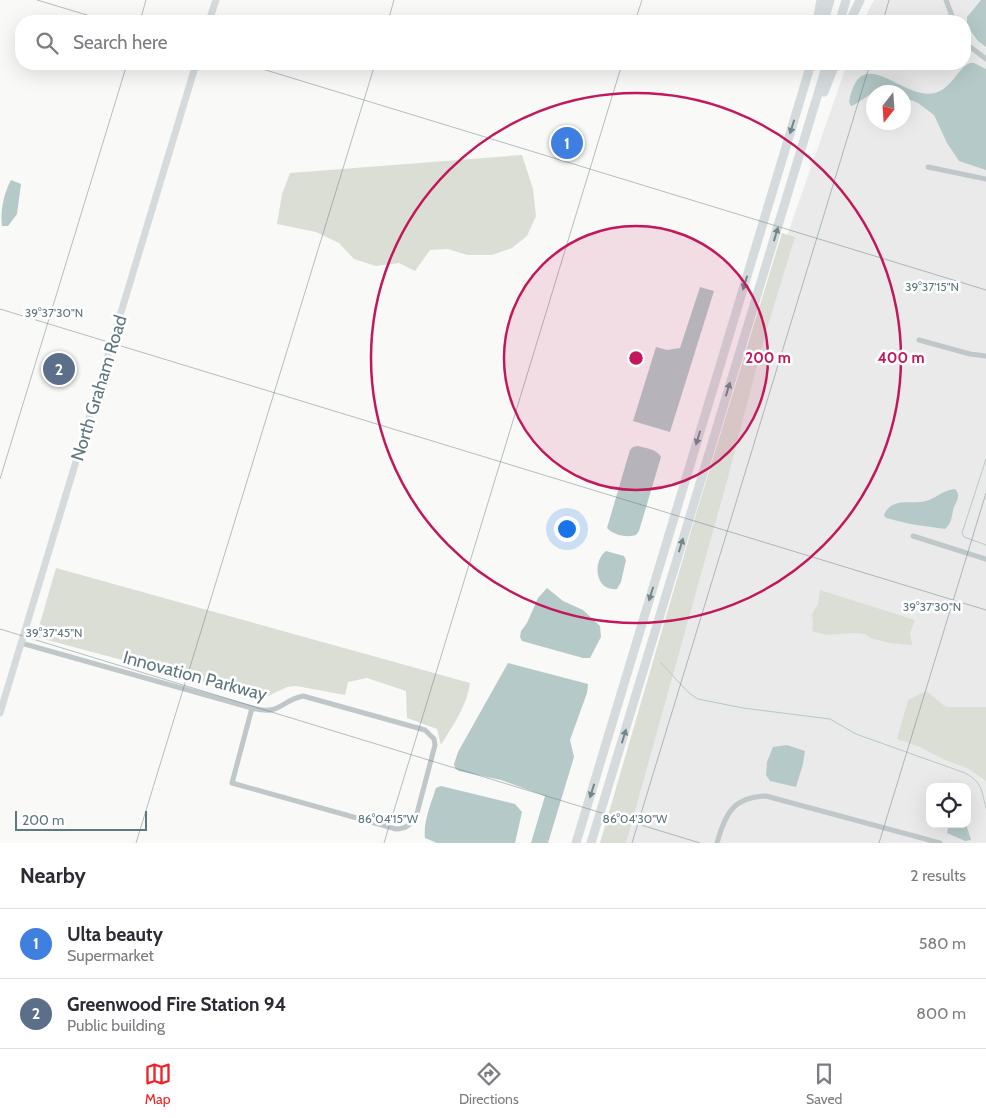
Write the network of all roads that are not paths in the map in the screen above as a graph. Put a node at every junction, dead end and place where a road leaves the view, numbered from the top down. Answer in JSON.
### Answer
{"nodes":[{"id":1,"x":216,"y":0,"type":"edge"},
{"id":2,"x":821,"y":0,"type":"edge"},
{"id":3,"x":830,"y":0,"type":"edge"},
{"id":4,"x":846,"y":0,"type":"edge"},
{"id":5,"x":860,"y":0,"type":"edge"},
{"id":6,"x":946,"y":0,"type":"edge"},
{"id":7,"x":211,"y":15,"type":"edge"},
{"id":8,"x":818,"y":15,"type":"edge"},
{"id":9,"x":826,"y":15,"type":"edge"},
{"id":10,"x":842,"y":15,"type":"edge"},
{"id":11,"x":853,"y":15,"type":"edge"},
{"id":12,"x":952,"y":15,"type":"edge"},
{"id":13,"x":971,"y":48,"type":"edge"},
{"id":14,"x":986,"y":59,"type":"edge"},
{"id":15,"x":194,"y":70,"type":"edge"},
{"id":16,"x":808,"y":70,"type":"edge"},
{"id":17,"x":825,"y":70,"type":"edge"},
{"id":18,"x":832,"y":70,"type":"edge"},
{"id":19,"x":808,"y":126,"type":"junction"},
{"id":20,"x":928,"y":167,"type":"dead end"},
{"id":21,"x":986,"y":179,"type":"edge"},
{"id":22,"x":919,"y":340,"type":"dead end"},
{"id":23,"x":986,"y":356,"type":"edge"},
{"id":24,"x":913,"y":536,"type":"dead end"},
{"id":25,"x":986,"y":559,"type":"edge"},
{"id":26,"x":21,"y":643,"type":"junction"},
{"id":27,"x":252,"y":708,"type":"junction"},
{"id":28,"x":0,"y":713,"type":"edge"},
{"id":29,"x":575,"y":843,"type":"edge"},
{"id":30,"x":593,"y":843,"type":"edge"},
{"id":31,"x":717,"y":843,"type":"edge"},
{"id":32,"x":940,"y":843,"type":"edge"}],
"edges":[{"from":1,"to":7,"type":"street"},
{"from":2,"to":8,"type":"highway"},
{"from":3,"to":9,"type":"highway"},
{"from":4,"to":10,"type":"highway"},
{"from":5,"to":11,"type":"highway"},
{"from":6,"to":12,"type":"street"},
{"from":13,"to":14,"type":"street"},
{"from":15,"to":26,"type":"street","name":"North Graham Road"},
{"from":16,"to":29,"type":"highway","one_way":true},
{"from":17,"to":19,"type":"highway"},
{"from":18,"to":19,"type":"highway"},
{"from":30,"to":19,"type":"highway","one_way":true},
{"from":20,"to":21,"type":"street"},
{"from":22,"to":23,"type":"street"},
{"from":24,"to":25,"type":"street"},
{"from":26,"to":27,"type":"street","name":"Innovation Parkway"},
{"from":26,"to":28,"type":"street","name":"North Graham Road"},
{"from":27,"to":27,"type":"street","name":"Innovation Parkway"},
{"from":31,"to":32,"type":"street"}]}
